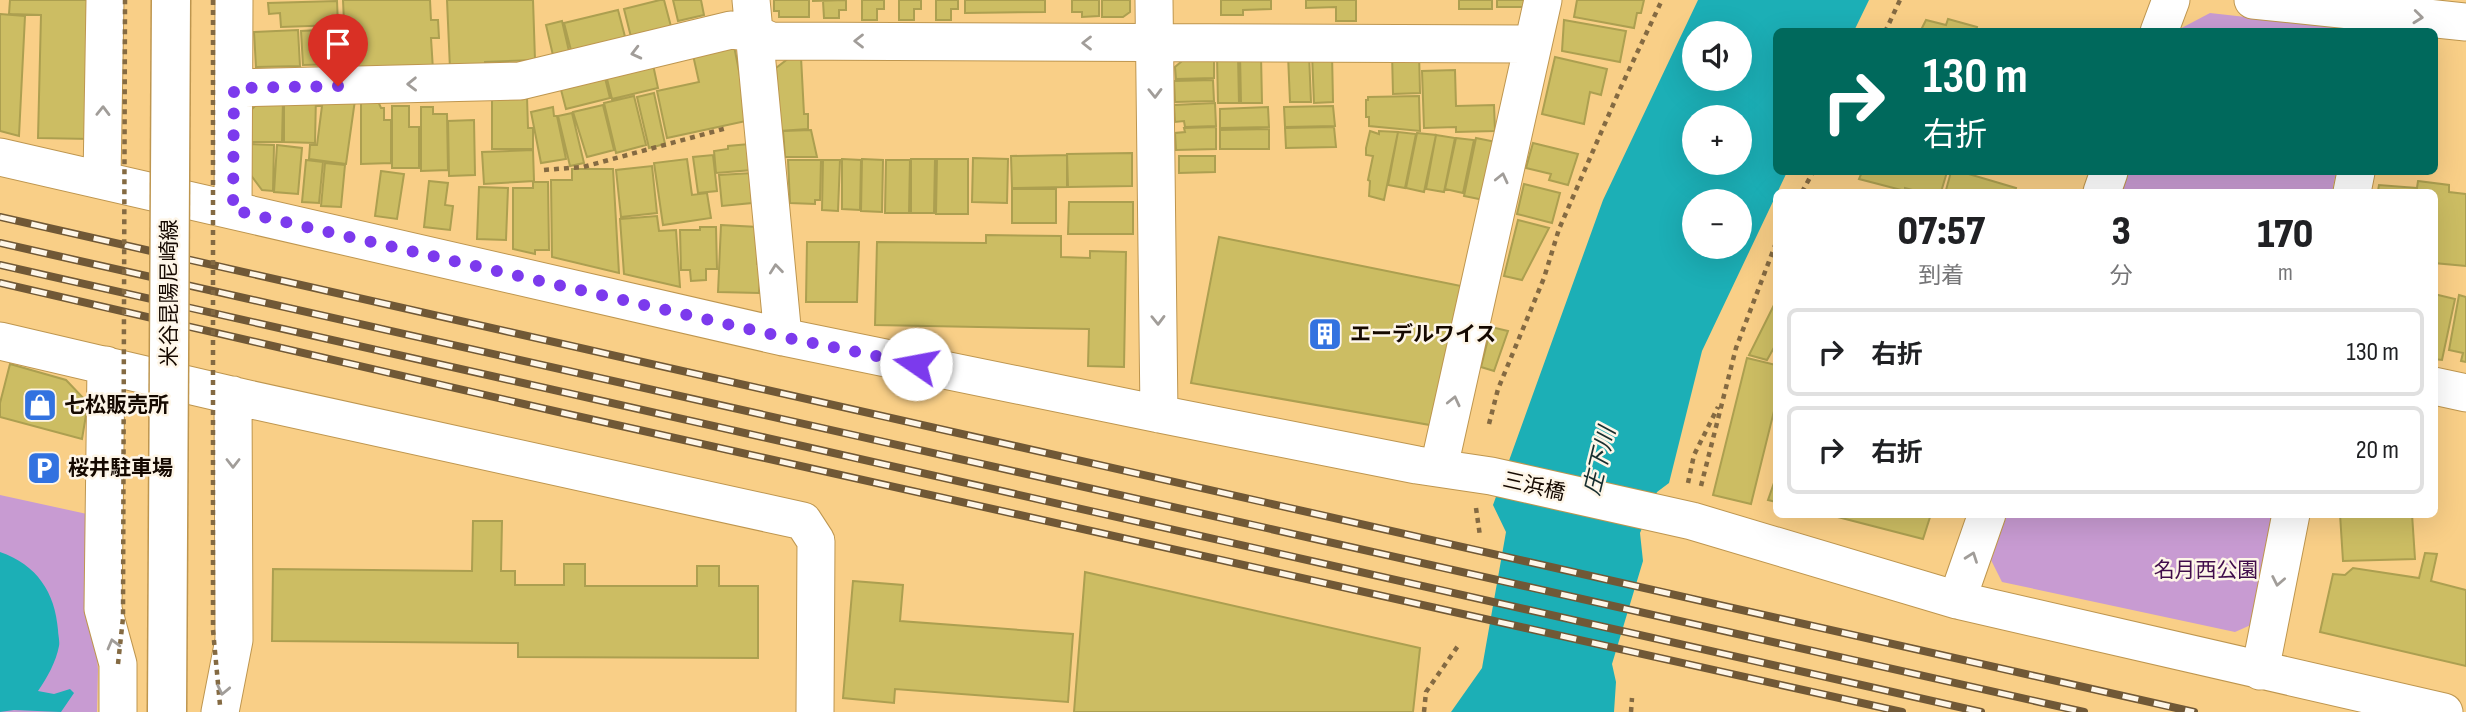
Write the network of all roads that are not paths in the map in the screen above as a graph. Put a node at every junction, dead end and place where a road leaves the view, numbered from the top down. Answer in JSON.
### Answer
{"nodes":[{"id":1,"x":104,"y":0,"type":"edge"},
{"id":2,"x":171,"y":0,"type":"edge"},
{"id":3,"x":234,"y":0,"type":"edge"},
{"id":4,"x":1154,"y":0,"type":"edge"},
{"id":5,"x":1543,"y":0,"type":"edge"},
{"id":6,"x":2171,"y":0,"type":"edge"},
{"id":7,"x":2253,"y":0,"type":"edge"},
{"id":8,"x":2381,"y":15,"type":"edge"},
{"id":9,"x":752,"y":16,"type":"edge"},
{"id":10,"x":2466,"y":22,"type":"edge"},
{"id":11,"x":2160,"y":28,"type":"edge"},
{"id":12,"x":1155,"y":43,"type":"junction"},
{"id":13,"x":1532,"y":44,"type":"junction"},
{"id":14,"x":234,"y":88,"type":"junction"},
{"id":15,"x":0,"y":157,"type":"edge"},
{"id":16,"x":102,"y":179,"type":"junction"},
{"id":17,"x":233,"y":210,"type":"junction"},
{"id":18,"x":783,"y":337,"type":"junction"},
{"id":19,"x":0,"y":341,"type":"edge"},
{"id":20,"x":106,"y":365,"type":"junction"},
{"id":21,"x":2438,"y":387,"type":"edge"},
{"id":22,"x":2466,"y":393,"type":"edge"},
{"id":23,"x":233,"y":395,"type":"junction"},
{"id":24,"x":1159,"y":414,"type":"junction"},
{"id":25,"x":1439,"y":467,"type":"junction"},
{"id":26,"x":1986,"y":518,"type":"edge"},
{"id":27,"x":2290,"y":518,"type":"edge"},
{"id":28,"x":1957,"y":600,"type":"junction"},
{"id":29,"x":2260,"y":671,"type":"junction"},
{"id":30,"x":220,"y":708,"type":"edge"},
{"id":31,"x":118,"y":712,"type":"edge"},
{"id":32,"x":167,"y":712,"type":"edge"},
{"id":33,"x":815,"y":712,"type":"edge"},
{"id":34,"x":2444,"y":712,"type":"edge"}],
"edges":[{"from":16,"to":1,"type":"street","one_way":true},
{"from":2,"to":32,"type":"main road","name":"米谷昆陽尼崎線","bridge":true},
{"from":3,"to":14,"type":"street"},
{"from":4,"to":12,"type":"street"},
{"from":5,"to":13,"type":"street"},
{"from":6,"to":11,"type":"street"},
{"from":7,"to":8,"type":"street"},
{"from":8,"to":10,"type":"street","one_way":true},
{"from":12,"to":9,"type":"street","one_way":true},
{"from":9,"to":14,"type":"street","one_way":true},
{"from":18,"to":9,"type":"street","one_way":true},
{"from":12,"to":13,"type":"street"},
{"from":12,"to":24,"type":"street","one_way":true},
{"from":25,"to":13,"type":"street","one_way":true},
{"from":14,"to":17,"type":"street"},
{"from":15,"to":16,"type":"street","name":"三浜橋"},
{"from":16,"to":17,"type":"street","name":"三浜橋"},
{"from":17,"to":18,"type":"street","name":"三浜橋"},
{"from":18,"to":24,"type":"street","name":"三浜橋"},
{"from":19,"to":20,"type":"street"},
{"from":20,"to":23,"type":"street"},
{"from":31,"to":20,"type":"street","one_way":true},
{"from":21,"to":22,"type":"street"},
{"from":23,"to":30,"type":"street","one_way":true},
{"from":23,"to":33,"type":"street"},
{"from":24,"to":25,"type":"street","name":"三浜橋"},
{"from":25,"to":28,"type":"street","name":"三浜橋"},
{"from":28,"to":26,"type":"street","one_way":true},
{"from":27,"to":29,"type":"street","one_way":true},
{"from":28,"to":29,"type":"street","name":"三浜橋"},
{"from":29,"to":34,"type":"street","name":"三浜橋"}]}
